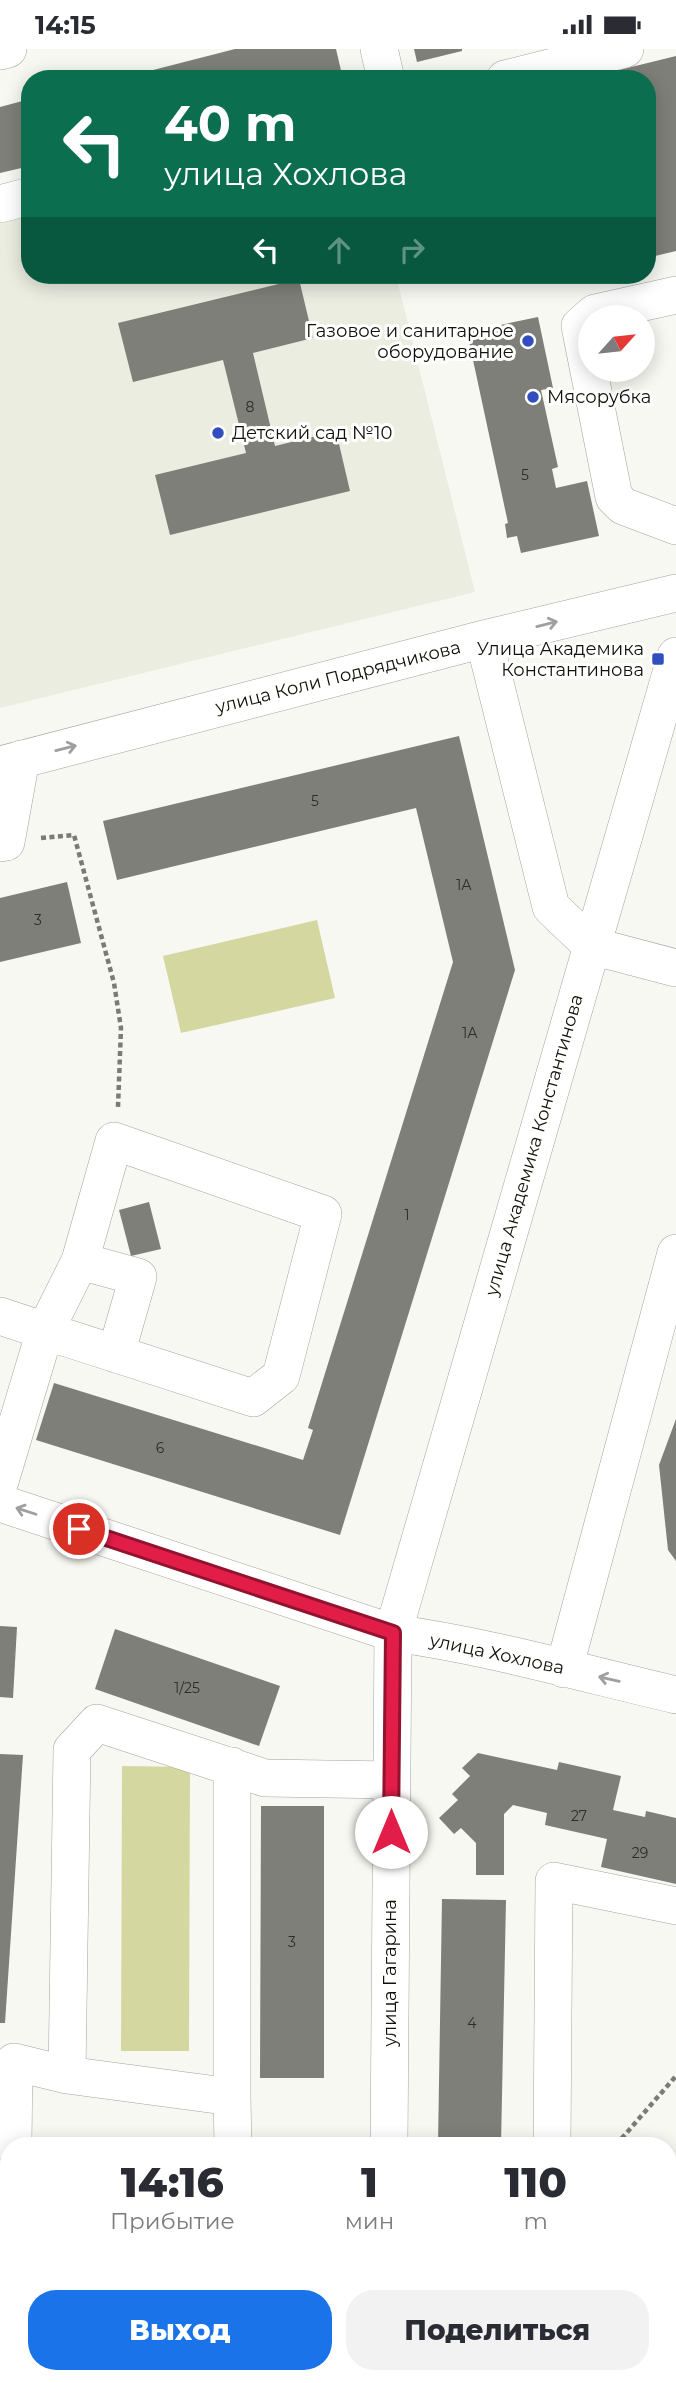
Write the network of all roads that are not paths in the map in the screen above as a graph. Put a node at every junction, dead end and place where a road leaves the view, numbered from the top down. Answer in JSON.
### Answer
{"nodes":[{"id":1,"x":8,"y":49,"type":"edge"},
{"id":2,"x":379,"y":49,"type":"edge"},
{"id":3,"x":625,"y":49,"type":"edge"},
{"id":4,"x":0,"y":51,"type":"edge"},
{"id":5,"x":384,"y":70,"type":"edge"},
{"id":6,"x":541,"y":70,"type":"edge"},
{"id":7,"x":21,"y":198,"type":"edge"},
{"id":8,"x":0,"y":204,"type":"edge"},
{"id":9,"x":676,"y":295,"type":"edge"},
{"id":10,"x":631,"y":305,"type":"edge"},
{"id":11,"x":591,"y":382,"type":"edge"},
{"id":12,"x":676,"y":526,"type":"edge"},
{"id":13,"x":676,"y":593,"type":"edge"},
{"id":14,"x":484,"y":639,"type":"junction"},
{"id":15,"x":676,"y":656,"type":"edge"},
{"id":16,"x":10,"y":762,"type":"edge"},
{"id":17,"x":3,"y":842,"type":"edge"},
{"id":18,"x":592,"y":946,"type":"junction"},
{"id":19,"x":676,"y":968,"type":"edge"},
{"id":20,"x":676,"y":1253,"type":"edge"},
{"id":21,"x":80,"y":1261,"type":"junction"},
{"id":22,"x":0,"y":1316,"type":"edge"},
{"id":23,"x":45,"y":1331,"type":"junction"},
{"id":24,"x":116,"y":1354,"type":"junction"},
{"id":25,"x":0,"y":1481,"type":"edge"},
{"id":26,"x":0,"y":1503,"type":"edge"},
{"id":27,"x":393,"y":1633,"type":"junction"},
{"id":28,"x":564,"y":1669,"type":"junction"},
{"id":29,"x":676,"y":1695,"type":"edge"},
{"id":30,"x":232,"y":1766,"type":"junction"},
{"id":31,"x":392,"y":1780,"type":"junction"},
{"id":32,"x":676,"y":1906,"type":"edge"},
{"id":33,"x":7,"y":2060,"type":"edge"},
{"id":34,"x":67,"y":2075,"type":"junction"},
{"id":35,"x":232,"y":2097,"type":"junction"},
{"id":36,"x":12,"y":2137,"type":"edge"},
{"id":37,"x":233,"y":2137,"type":"edge"},
{"id":38,"x":389,"y":2137,"type":"edge"},
{"id":39,"x":552,"y":2137,"type":"edge"}],
"edges":[{"from":1,"to":4,"type":"street"},
{"from":2,"to":5,"type":"street"},
{"from":3,"to":6,"type":"street"},
{"from":7,"to":8,"type":"street"},
{"from":9,"to":10,"type":"street"},
{"from":11,"to":12,"type":"street"},
{"from":14,"to":13,"type":"street","name":"улица Коли Подрядчикова","one_way":true},
{"from":16,"to":14,"type":"street","name":"улица Коли Подрядчикова","one_way":true},
{"from":14,"to":18,"type":"street"},
{"from":15,"to":18,"type":"street","name":"улица Академика Константинова"},
{"from":16,"to":17,"type":"street"},
{"from":18,"to":19,"type":"street"},
{"from":18,"to":27,"type":"street","name":"улица Академика Константинова"},
{"from":20,"to":28,"type":"street"},
{"from":21,"to":23,"type":"street"},
{"from":21,"to":24,"type":"street"},
{"from":21,"to":24,"type":"street"},
{"from":22,"to":23,"type":"street"},
{"from":23,"to":24,"type":"street"},
{"from":23,"to":25,"type":"street"},
{"from":27,"to":26,"type":"street","name":"улица Хохлова","one_way":true},
{"from":27,"to":28,"type":"street","name":"улица Хохлова"},
{"from":27,"to":31,"type":"street","name":"улица Гагарина"},
{"from":29,"to":28,"type":"street","name":"улица Хохлова","one_way":true},
{"from":30,"to":31,"type":"street"},
{"from":30,"to":34,"type":"street"},
{"from":30,"to":35,"type":"street"},
{"from":31,"to":38,"type":"street","name":"улица Гагарина"},
{"from":32,"to":39,"type":"street"},
{"from":33,"to":34,"type":"street"},
{"from":33,"to":36,"type":"street"},
{"from":34,"to":35,"type":"street"},
{"from":35,"to":37,"type":"street"}]}
